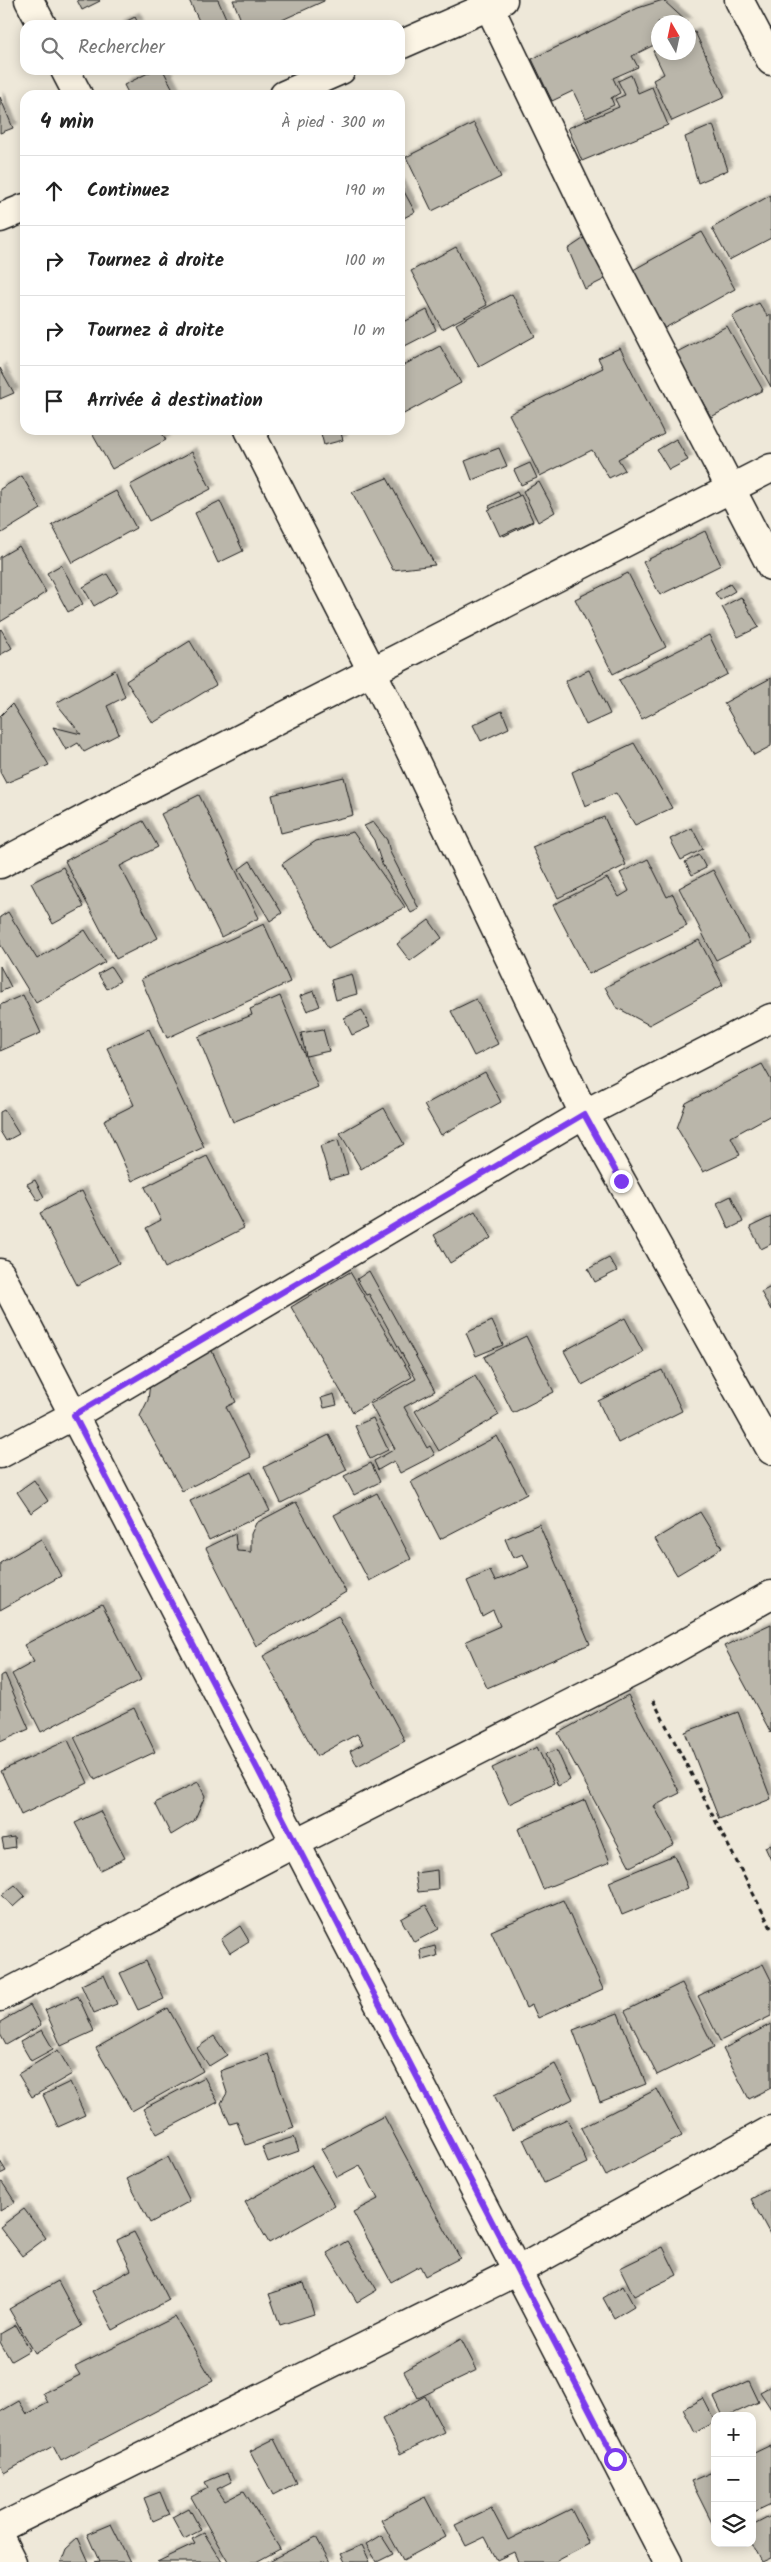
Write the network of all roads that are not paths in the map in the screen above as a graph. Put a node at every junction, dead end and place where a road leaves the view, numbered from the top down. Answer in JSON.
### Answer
{"nodes":[{"id":1,"x":29,"y":0,"type":"edge"},
{"id":2,"x":739,"y":0,"type":"edge"},
{"id":3,"x":493,"y":2,"type":"edge"},
{"id":4,"x":39,"y":20,"type":"edge"},
{"id":5,"x":405,"y":42,"type":"edge"},
{"id":6,"x":771,"y":61,"type":"edge"},
{"id":7,"x":68,"y":75,"type":"edge"},
{"id":8,"x":330,"y":75,"type":"edge"},
{"id":9,"x":75,"y":90,"type":"edge"},
{"id":10,"x":295,"y":90,"type":"edge"},
{"id":11,"x":20,"y":210,"type":"edge"},
{"id":12,"x":0,"y":218,"type":"edge"},
{"id":13,"x":252,"y":435,"type":"edge"},
{"id":14,"x":771,"y":468,"type":"edge"},
{"id":15,"x":732,"y":488,"type":"junction"},
{"id":16,"x":771,"y":566,"type":"edge"},
{"id":17,"x":373,"y":673,"type":"junction"},
{"id":18,"x":0,"y":864,"type":"edge"},
{"id":19,"x":771,"y":1018,"type":"edge"},
{"id":20,"x":584,"y":1114,"type":"junction"},
{"id":21,"x":0,"y":1273,"type":"edge"},
{"id":22,"x":74,"y":1415,"type":"junction"},
{"id":23,"x":771,"y":1450,"type":"edge"},
{"id":24,"x":0,"y":1454,"type":"edge"},
{"id":25,"x":771,"y":1594,"type":"edge"},
{"id":26,"x":296,"y":1843,"type":"junction"},
{"id":27,"x":0,"y":1997,"type":"edge"},
{"id":28,"x":771,"y":2130,"type":"edge"},
{"id":29,"x":517,"y":2271,"type":"junction"},
{"id":30,"x":0,"y":2528,"type":"edge"},
{"id":31,"x":0,"y":2538,"type":"edge"},
{"id":32,"x":12,"y":2562,"type":"edge"},
{"id":33,"x":668,"y":2562,"type":"edge"}],
"edges":[{"from":1,"to":4,"type":"street"},
{"from":2,"to":6,"type":"street"},
{"from":3,"to":5,"type":"street"},
{"from":3,"to":15,"type":"street"},
{"from":7,"to":9,"type":"street"},
{"from":8,"to":10,"type":"street"},
{"from":11,"to":12,"type":"street"},
{"from":13,"to":17,"type":"street"},
{"from":14,"to":15,"type":"street"},
{"from":15,"to":16,"type":"street"},
{"from":15,"to":17,"type":"street"},
{"from":17,"to":18,"type":"street"},
{"from":17,"to":20,"type":"street"},
{"from":19,"to":20,"type":"street"},
{"from":20,"to":22,"type":"street"},
{"from":20,"to":23,"type":"street"},
{"from":21,"to":22,"type":"street"},
{"from":22,"to":24,"type":"street"},
{"from":22,"to":26,"type":"street"},
{"from":25,"to":26,"type":"street"},
{"from":26,"to":27,"type":"street"},
{"from":26,"to":29,"type":"street"},
{"from":28,"to":29,"type":"street"},
{"from":29,"to":30,"type":"street"},
{"from":29,"to":33,"type":"street"},
{"from":31,"to":32,"type":"street"}]}
